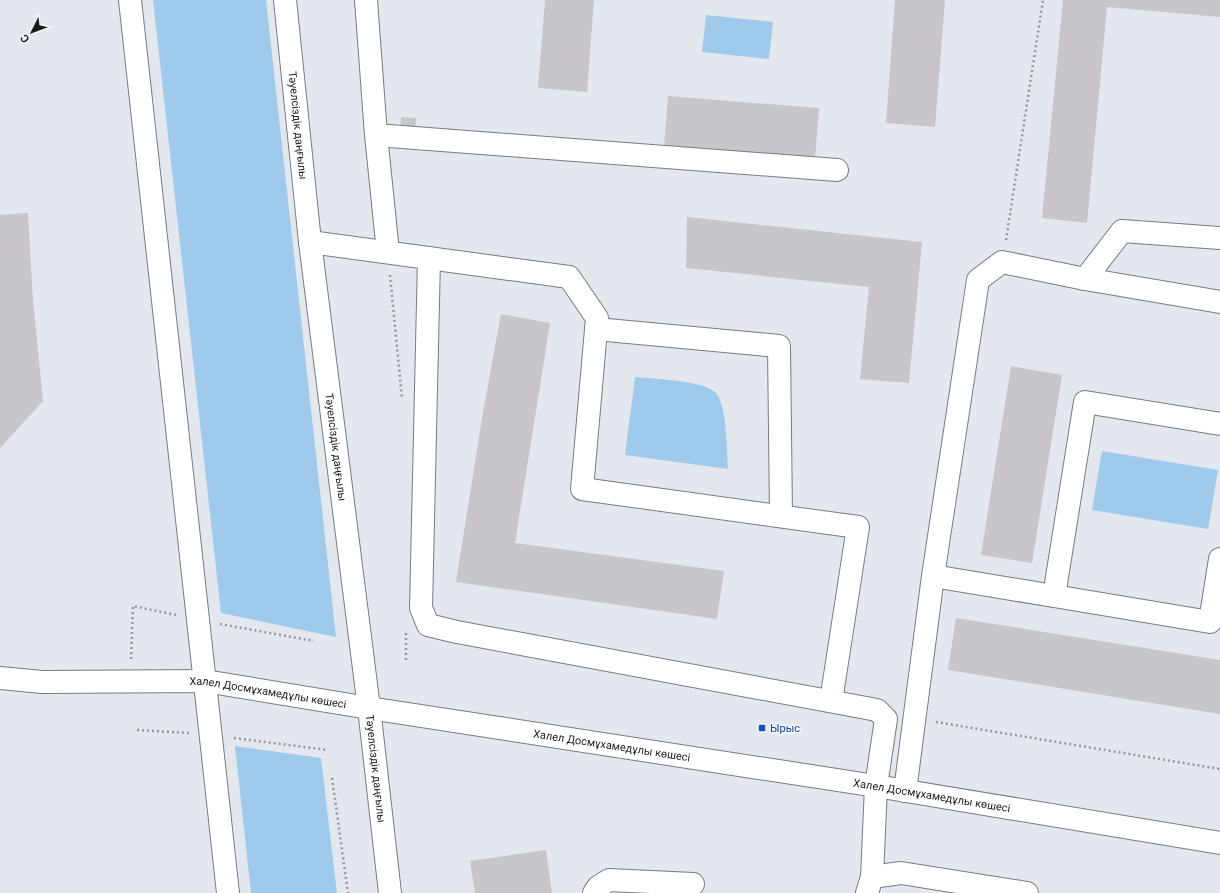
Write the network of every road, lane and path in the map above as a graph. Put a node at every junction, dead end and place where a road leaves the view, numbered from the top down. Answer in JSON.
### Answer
{"nodes":[{"id":1,"x":130,"y":0,"type":"edge"},
{"id":2,"x":285,"y":0,"type":"edge"},
{"id":3,"x":366,"y":0,"type":"edge"},
{"id":4,"x":1043,"y":0,"type":"edge"},
{"id":5,"x":376,"y":135,"type":"junction"},
{"id":6,"x":837,"y":170,"type":"dead end"},
{"id":7,"x":1220,"y":238,"type":"edge"},
{"id":8,"x":310,"y":242,"type":"junction"},
{"id":9,"x":388,"y":252,"type":"junction"},
{"id":10,"x":429,"y":258,"type":"junction"},
{"id":11,"x":1002,"y":262,"type":"junction"},
{"id":12,"x":1085,"y":279,"type":"junction"},
{"id":13,"x":1220,"y":302,"type":"edge"},
{"id":14,"x":596,"y":329,"type":"junction"},
{"id":15,"x":1220,"y":424,"type":"edge"},
{"id":16,"x":780,"y":516,"type":"junction"},
{"id":17,"x":1220,"y":559,"type":"edge"},
{"id":18,"x":933,"y":576,"type":"junction"},
{"id":19,"x":1054,"y":596,"type":"junction"},
{"id":20,"x":0,"y":678,"type":"edge"},
{"id":21,"x":205,"y":681,"type":"junction"},
{"id":22,"x":831,"y":701,"type":"junction"},
{"id":23,"x":369,"y":708,"type":"junction"},
{"id":24,"x":882,"y":715,"type":"junction"},
{"id":25,"x":914,"y":719,"type":"junction"},
{"id":26,"x":1220,"y":769,"type":"edge"},
{"id":27,"x":332,"y":778,"type":"dead end"},
{"id":28,"x":876,"y":786,"type":"junction"},
{"id":29,"x":905,"y":791,"type":"junction"},
{"id":30,"x":1220,"y":843,"type":"edge"},
{"id":31,"x":693,"y":884,"type":"dead end"},
{"id":32,"x":870,"y":885,"type":"edge"},
{"id":33,"x":228,"y":893,"type":"edge"},
{"id":34,"x":348,"y":893,"type":"edge"},
{"id":35,"x":390,"y":893,"type":"edge"},
{"id":36,"x":594,"y":893,"type":"edge"},
{"id":37,"x":1027,"y":893,"type":"edge"}],
"edges":[{"from":1,"to":21,"type":"street"},
{"from":2,"to":8,"type":"street","name":"Тәуелсіздік даңғылы"},
{"from":3,"to":5,"type":"street"},
{"from":4,"to":11,"type":"path"},
{"from":5,"to":6,"type":"street"},
{"from":5,"to":9,"type":"street"},
{"from":7,"to":12,"type":"street"},
{"from":8,"to":9,"type":"street"},
{"from":8,"to":23,"type":"street","name":"Тәуелсіздік даңғылы"},
{"from":9,"to":10,"type":"street"},
{"from":10,"to":14,"type":"street"},
{"from":10,"to":22,"type":"street"},
{"from":11,"to":12,"type":"street"},
{"from":11,"to":18,"type":"street"},
{"from":12,"to":13,"type":"street"},
{"from":14,"to":16,"type":"street"},
{"from":14,"to":16,"type":"street"},
{"from":15,"to":19,"type":"street"},
{"from":16,"to":22,"type":"street"},
{"from":17,"to":19,"type":"street"},
{"from":18,"to":19,"type":"street"},
{"from":18,"to":25,"type":"street"},
{"from":20,"to":21,"type":"street","name":"Халел Досмұхамедұлы көшесі"},
{"from":21,"to":23,"type":"street","name":"Халел Досмұхамедұлы көшесі"},
{"from":21,"to":33,"type":"street"},
{"from":22,"to":24,"type":"street"},
{"from":23,"to":28,"type":"street","name":"Халел Досмұхамедұлы көшесі"},
{"from":23,"to":35,"type":"street","name":"Тәуелсіздік даңғылы"},
{"from":24,"to":25,"type":"street"},
{"from":24,"to":28,"type":"street"},
{"from":25,"to":26,"type":"path"},
{"from":25,"to":29,"type":"street"},
{"from":27,"to":34,"type":"path"},
{"from":28,"to":29,"type":"street","name":"Халел Досмұхамедұлы көшесі"},
{"from":28,"to":32,"type":"street"},
{"from":29,"to":30,"type":"street","name":"Халел Досмұхамедұлы көшесі"},
{"from":31,"to":36,"type":"street"},
{"from":32,"to":37,"type":"street"}]}
